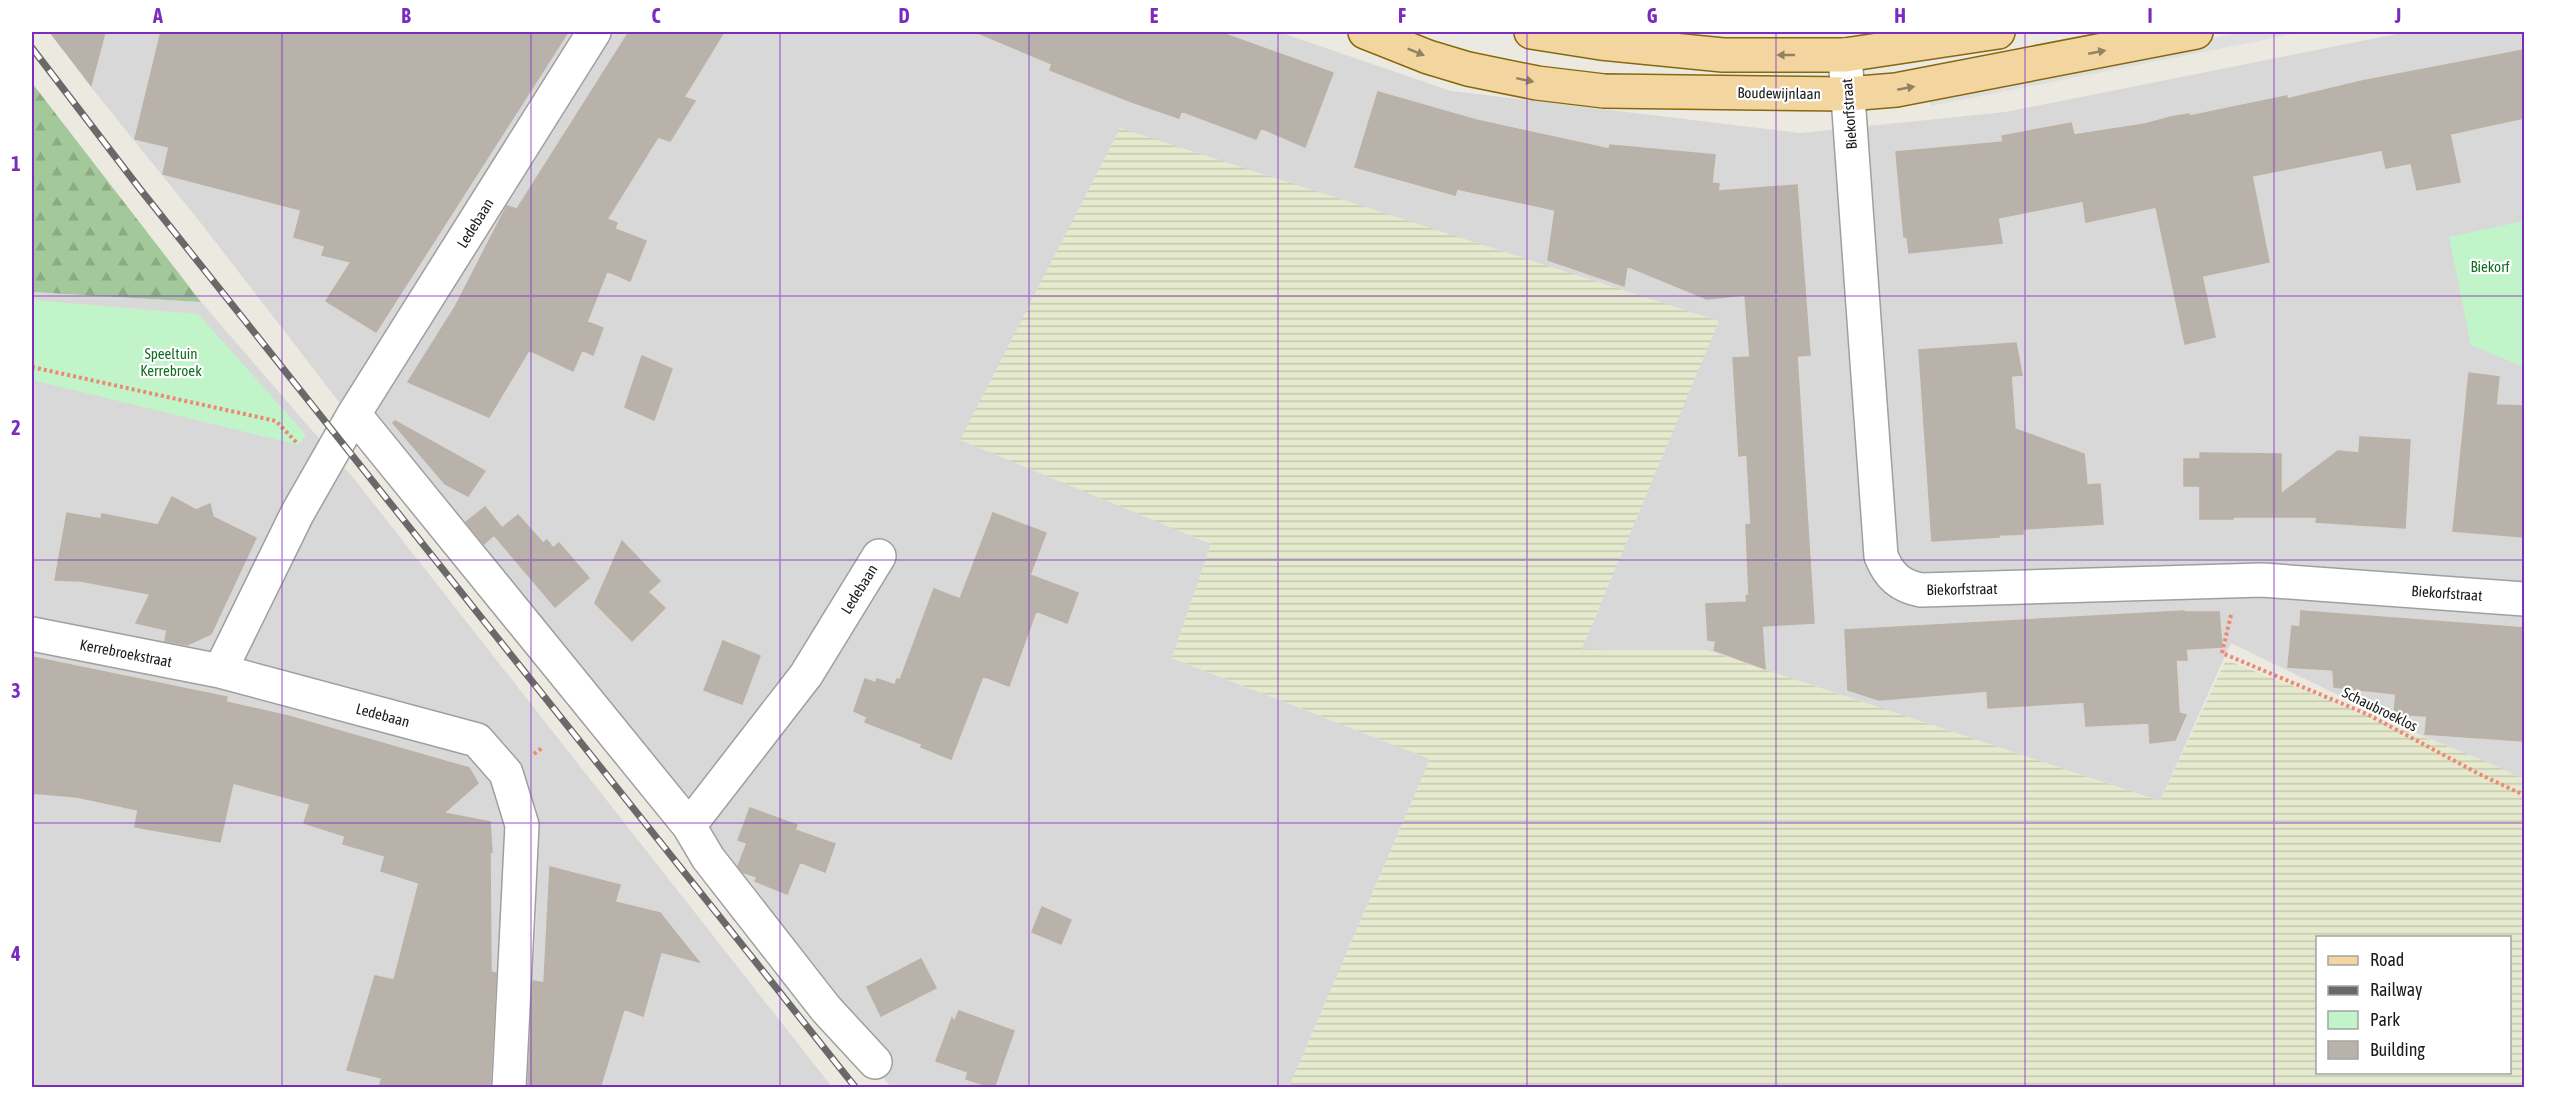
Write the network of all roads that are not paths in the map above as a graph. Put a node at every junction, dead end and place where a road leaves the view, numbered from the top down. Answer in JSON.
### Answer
{"nodes":[{"id":1,"x":594,"y":32,"type":"edge"},
{"id":2,"x":1365,"y":32,"type":"edge"},
{"id":3,"x":1531,"y":32,"type":"edge"},
{"id":4,"x":1998,"y":32,"type":"edge"},
{"id":5,"x":2196,"y":32,"type":"edge"},
{"id":6,"x":1845,"y":55,"type":"junction"},
{"id":7,"x":1847,"y":94,"type":"junction"},
{"id":8,"x":354,"y":414,"type":"junction"},
{"id":9,"x":879,"y":556,"type":"dead end"},
{"id":10,"x":2524,"y":599,"type":"edge"},
{"id":11,"x":32,"y":634,"type":"edge"},
{"id":12,"x":220,"y":671,"type":"junction"},
{"id":13,"x":689,"y":826,"type":"junction"},
{"id":14,"x":875,"y":1062,"type":"dead end"},
{"id":15,"x":509,"y":1088,"type":"edge"}],
"edges":[{"from":1,"to":8,"type":"street","name":"Ledebaan"},
{"from":2,"to":7,"type":"main road","name":"Boudewijnlaan","one_way":true},
{"from":6,"to":3,"type":"main road","one_way":true},
{"from":4,"to":6,"type":"main road"},
{"from":7,"to":5,"type":"main road","name":"Boudewijnlaan","one_way":true},
{"from":6,"to":7,"type":"street","name":"Biekorfstraat"},
{"from":7,"to":10,"type":"street","name":"Biekorfstraat"},
{"from":8,"to":12,"type":"street","name":"Ledebaan"},
{"from":8,"to":13,"type":"street"},
{"from":9,"to":13,"type":"street","name":"Ledebaan"},
{"from":11,"to":12,"type":"street","name":"Kerrebroekstraat"},
{"from":12,"to":15,"type":"street","name":"Ledebaan"},
{"from":13,"to":14,"type":"street"}]}
